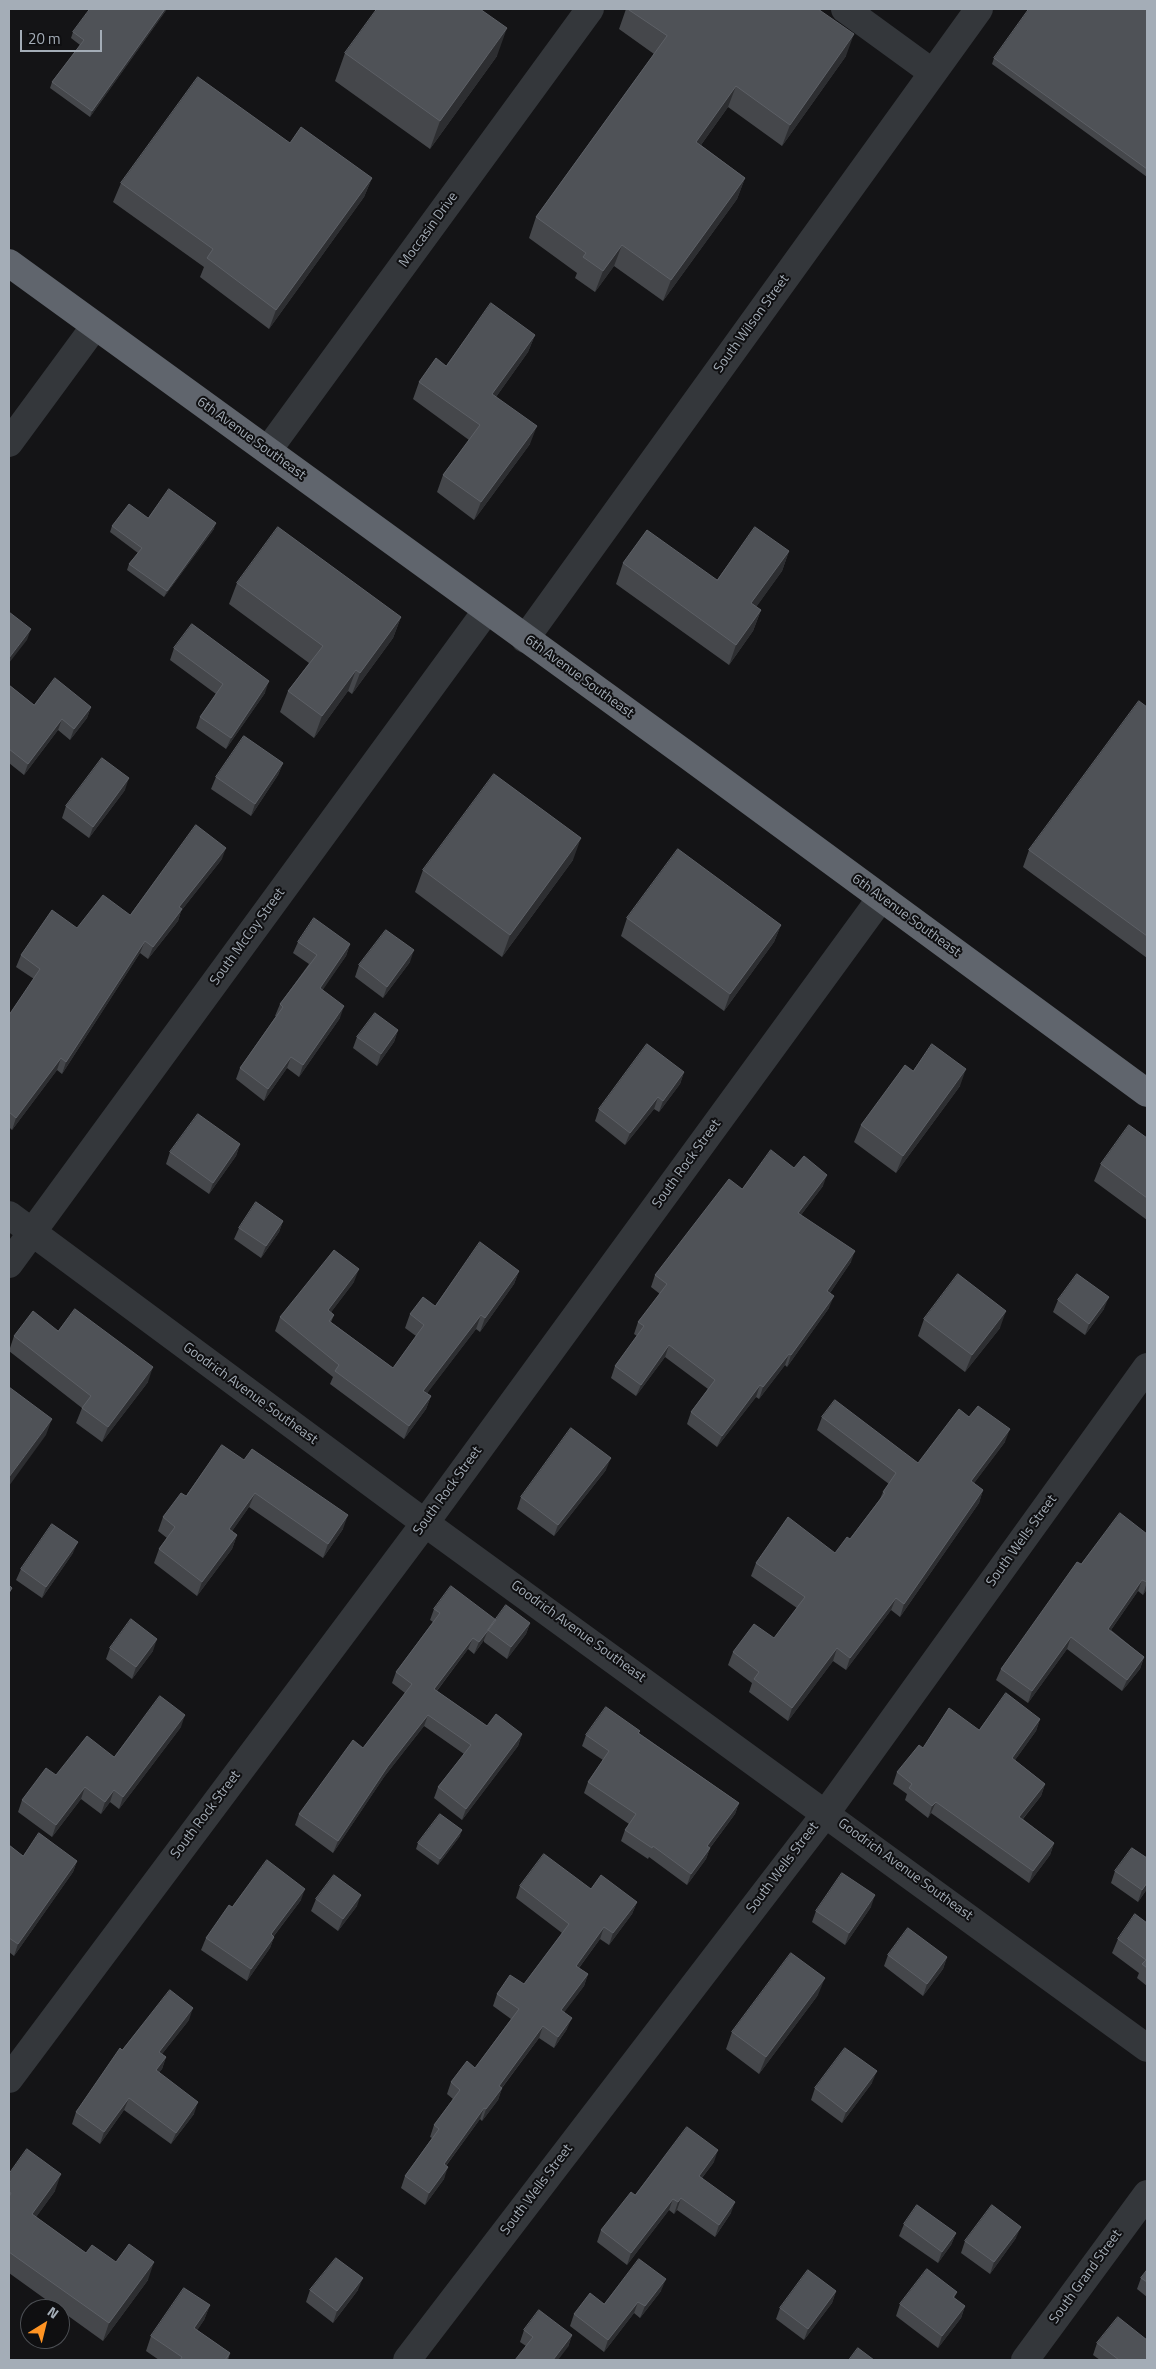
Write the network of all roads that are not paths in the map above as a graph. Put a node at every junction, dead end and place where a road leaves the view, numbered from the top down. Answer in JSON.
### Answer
{"nodes":[{"id":1,"x":590,"y":9,"type":"edge"},
{"id":2,"x":846,"y":9,"type":"edge"},
{"id":3,"x":979,"y":9,"type":"edge"},
{"id":4,"x":933,"y":73,"type":"junction"},
{"id":5,"x":9,"y":263,"type":"edge"},
{"id":6,"x":95,"y":326,"type":"junction"},
{"id":7,"x":9,"y":443,"type":"edge"},
{"id":8,"x":268,"y":450,"type":"junction"},
{"id":9,"x":487,"y":610,"type":"junction"},
{"id":10,"x":525,"y":639,"type":"junction"},
{"id":11,"x":881,"y":898,"type":"junction"},
{"id":12,"x":1146,"y":1090,"type":"edge"},
{"id":13,"x":9,"y":1216,"type":"edge"},
{"id":14,"x":32,"y":1232,"type":"junction"},
{"id":15,"x":9,"y":1264,"type":"edge"},
{"id":16,"x":1147,"y":1368,"type":"edge"},
{"id":17,"x":425,"y":1523,"type":"junction"},
{"id":18,"x":826,"y":1813,"type":"junction"},
{"id":19,"x":1147,"y":2048,"type":"edge"},
{"id":20,"x":9,"y":2079,"type":"edge"},
{"id":21,"x":1147,"y":2194,"type":"edge"},
{"id":22,"x":406,"y":2360,"type":"edge"},
{"id":23,"x":1025,"y":2360,"type":"edge"}],
"edges":[{"from":1,"to":8,"type":"street","name":"Moccasin Drive"},
{"from":2,"to":4,"type":"street"},
{"from":3,"to":4,"type":"street","name":"South Wilson Street"},
{"from":4,"to":10,"type":"street","name":"South Wilson Street"},
{"from":5,"to":6,"type":"highway","name":"6th Avenue Southeast"},
{"from":6,"to":7,"type":"street"},
{"from":6,"to":8,"type":"highway","name":"6th Avenue Southeast"},
{"from":8,"to":9,"type":"highway","name":"6th Avenue Southeast"},
{"from":9,"to":10,"type":"highway","name":"6th Avenue Southeast"},
{"from":9,"to":14,"type":"street","name":"South McCoy Street"},
{"from":10,"to":11,"type":"highway","name":"6th Avenue Southeast"},
{"from":11,"to":12,"type":"highway","name":"6th Avenue Southeast"},
{"from":11,"to":17,"type":"street","name":"South Rock Street"},
{"from":13,"to":14,"type":"street","name":"Goodrich Avenue Southeast"},
{"from":14,"to":15,"type":"street","name":"South McCoy Street"},
{"from":14,"to":17,"type":"street","name":"Goodrich Avenue Southeast"},
{"from":16,"to":18,"type":"street","name":"South Wells Street"},
{"from":17,"to":18,"type":"street","name":"Goodrich Avenue Southeast"},
{"from":17,"to":20,"type":"street","name":"South Rock Street"},
{"from":18,"to":19,"type":"street","name":"Goodrich Avenue Southeast"},
{"from":18,"to":22,"type":"street","name":"South Wells Street"},
{"from":21,"to":23,"type":"street","name":"South Grand Street"}]}
